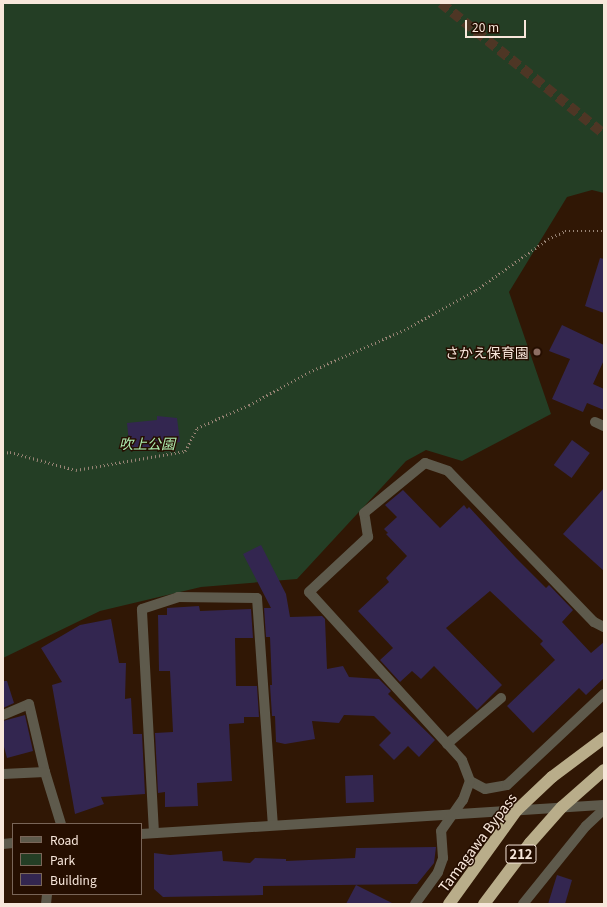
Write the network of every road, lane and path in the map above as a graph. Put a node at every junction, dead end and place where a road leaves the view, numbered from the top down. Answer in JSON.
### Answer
{"nodes":[{"id":1,"x":604,"y":230,"type":"edge"},
{"id":2,"x":3,"y":453,"type":"edge"},
{"id":3,"x":604,"y":627,"type":"edge"},
{"id":4,"x":604,"y":694,"type":"edge"},
{"id":5,"x":501,"y":698,"type":"dead end"},
{"id":6,"x":3,"y":715,"type":"edge"},
{"id":7,"x":604,"y":738,"type":"edge"},
{"id":8,"x":447,"y":744,"type":"junction"},
{"id":9,"x":604,"y":770,"type":"edge"},
{"id":10,"x":45,"y":772,"type":"junction"},
{"id":11,"x":3,"y":774,"type":"edge"},
{"id":12,"x":470,"y":782,"type":"junction"},
{"id":13,"x":604,"y":805,"type":"edge"},
{"id":14,"x":562,"y":807,"type":"junction"},
{"id":15,"x":604,"y":809,"type":"edge"},
{"id":16,"x":516,"y":811,"type":"junction"},
{"id":17,"x":450,"y":815,"type":"junction"},
{"id":18,"x":61,"y":823,"type":"edge"},
{"id":19,"x":273,"y":824,"type":"junction"},
{"id":20,"x":154,"y":833,"type":"junction"},
{"id":21,"x":142,"y":834,"type":"edge"},
{"id":22,"x":415,"y":904,"type":"edge"},
{"id":23,"x":449,"y":904,"type":"edge"},
{"id":24,"x":484,"y":904,"type":"edge"},
{"id":25,"x":523,"y":904,"type":"edge"}],
"edges":[{"from":1,"to":2,"type":"path"},
{"from":3,"to":8,"type":"street"},
{"from":4,"to":12,"type":"street"},
{"from":5,"to":8,"type":"street"},
{"from":6,"to":10,"type":"street"},
{"from":7,"to":16,"type":"highway","name":"Tamagawa Bypass","number":"212"},
{"from":8,"to":12,"type":"street"},
{"from":9,"to":14,"type":"highway","number":"212"},
{"from":10,"to":11,"type":"street"},
{"from":10,"to":18,"type":"street"},
{"from":12,"to":17,"type":"street"},
{"from":13,"to":14,"type":"street"},
{"from":14,"to":16,"type":"street"},
{"from":14,"to":24,"type":"highway","number":"212"},
{"from":15,"to":25,"type":"street"},
{"from":16,"to":17,"type":"street"},
{"from":16,"to":23,"type":"highway","name":"Tamagawa Bypass","number":"212"},
{"from":17,"to":19,"type":"street"},
{"from":17,"to":22,"type":"street"},
{"from":19,"to":20,"type":"street"},
{"from":19,"to":20,"type":"street"},
{"from":20,"to":21,"type":"street"}]}
